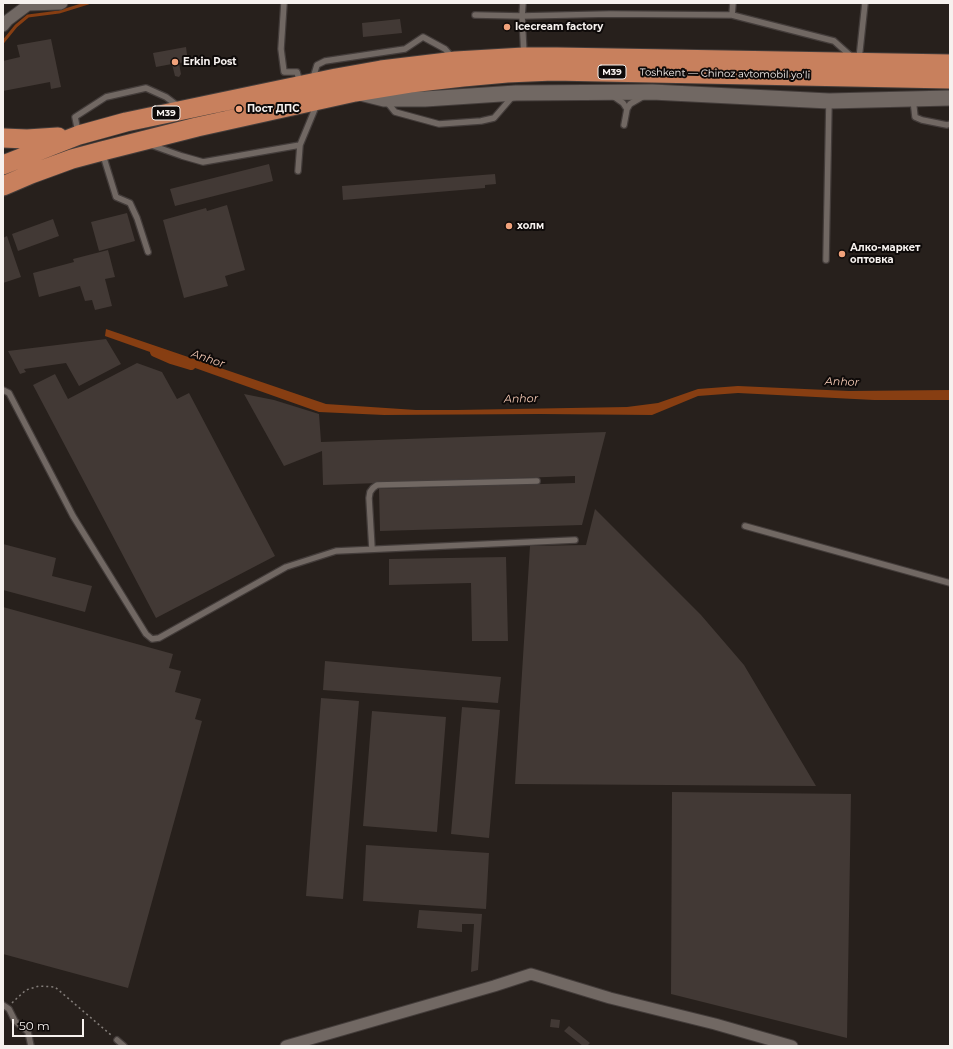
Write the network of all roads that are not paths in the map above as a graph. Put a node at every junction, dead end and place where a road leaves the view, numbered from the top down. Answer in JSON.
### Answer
{"nodes":[{"id":1,"x":62,"y":3,"type":"edge"},
{"id":2,"x":284,"y":3,"type":"edge"},
{"id":3,"x":523,"y":3,"type":"edge"},
{"id":4,"x":732,"y":3,"type":"edge"},
{"id":5,"x":865,"y":3,"type":"edge"},
{"id":6,"x":475,"y":15,"type":"dead end"},
{"id":7,"x":732,"y":15,"type":"junction"},
{"id":8,"x":522,"y":16,"type":"junction"},
{"id":9,"x":3,"y":26,"type":"edge"},
{"id":10,"x":524,"y":57,"type":"junction"},
{"id":11,"x":456,"y":61,"type":"junction"},
{"id":12,"x":858,"y":63,"type":"junction"},
{"id":13,"x":950,"y":64,"type":"edge"},
{"id":14,"x":553,"y":71,"type":"junction"},
{"id":15,"x":950,"y":79,"type":"edge"},
{"id":16,"x":310,"y":90,"type":"junction"},
{"id":17,"x":355,"y":92,"type":"junction"},
{"id":18,"x":652,"y":92,"type":"junction"},
{"id":19,"x":516,"y":93,"type":"junction"},
{"id":20,"x":532,"y":93,"type":"junction"},
{"id":21,"x":607,"y":93,"type":"junction"},
{"id":22,"x":950,"y":98,"type":"edge"},
{"id":23,"x":384,"y":99,"type":"junction"},
{"id":24,"x":913,"y":99,"type":"junction"},
{"id":25,"x":829,"y":101,"type":"junction"},
{"id":26,"x":627,"y":109,"type":"junction"},
{"id":27,"x":183,"y":110,"type":"junction"},
{"id":28,"x":950,"y":124,"type":"edge"},
{"id":29,"x":624,"y":125,"type":"dead end"},
{"id":30,"x":79,"y":135,"type":"junction"},
{"id":31,"x":3,"y":138,"type":"edge"},
{"id":32,"x":141,"y":140,"type":"junction"},
{"id":33,"x":300,"y":145,"type":"junction"},
{"id":34,"x":102,"y":150,"type":"junction"},
{"id":35,"x":3,"y":165,"type":"edge"},
{"id":36,"x":298,"y":171,"type":"dead end"},
{"id":37,"x":31,"y":174,"type":"junction"},
{"id":38,"x":3,"y":186,"type":"edge"},
{"id":39,"x":3,"y":191,"type":"edge"},
{"id":40,"x":148,"y":252,"type":"dead end"},
{"id":41,"x":826,"y":260,"type":"dead end"},
{"id":42,"x":3,"y":390,"type":"edge"},
{"id":43,"x":537,"y":481,"type":"dead end"},
{"id":44,"x":745,"y":526,"type":"dead end"},
{"id":45,"x":575,"y":540,"type":"dead end"},
{"id":46,"x":372,"y":549,"type":"junction"},
{"id":47,"x":950,"y":583,"type":"edge"},
{"id":48,"x":3,"y":1004,"type":"edge"},
{"id":49,"x":117,"y":1040,"type":"road end"},
{"id":50,"x":31,"y":1046,"type":"edge"},
{"id":51,"x":124,"y":1046,"type":"edge"},
{"id":52,"x":286,"y":1046,"type":"edge"},
{"id":53,"x":792,"y":1046,"type":"edge"}],
"edges":[{"from":1,"to":9,"type":"street"},
{"from":2,"to":16,"type":"lane"},
{"from":3,"to":8,"type":"lane"},
{"from":4,"to":7,"type":"lane"},
{"from":5,"to":12,"type":"lane"},
{"from":6,"to":8,"type":"lane"},
{"from":7,"to":8,"type":"lane"},
{"from":7,"to":12,"type":"lane"},
{"from":8,"to":10,"type":"lane"},
{"from":10,"to":11,"type":"highway","name":"Toshkent — Chinoz avtomobil yoʻli","number":"M39"},
{"from":10,"to":12,"type":"highway","name":"Toshkent — Chinoz avtomobil yoʻli","number":"M39"},
{"from":11,"to":16,"type":"highway","name":"Toshkent — Chinoz avtomobil yoʻli","number":"M39"},
{"from":11,"to":16,"type":"lane"},
{"from":12,"to":13,"type":"highway","name":"Toshkent — Chinoz avtomobil yoʻli","number":"M39"},
{"from":14,"to":15,"type":"highway","name":"Toshkent — Chinoz avtomobil yoʻli","number":"M39"},
{"from":14,"to":17,"type":"highway","name":"Toshkent — Chinoz avtomobil yoʻli","number":"M39"},
{"from":14,"to":20,"type":"street"},
{"from":16,"to":17,"type":"highway","name":"Toshkent — Chinoz avtomobil yoʻli","number":"M39"},
{"from":16,"to":27,"type":"highway","name":"Toshkent — Chinoz avtomobil yoʻli","number":"M39"},
{"from":16,"to":32,"type":"highway","name":"Toshkent — Chinoz avtomobil yoʻli","number":"M39"},
{"from":16,"to":33,"type":"lane"},
{"from":17,"to":23,"type":"street","number":"M39"},
{"from":18,"to":21,"type":"street","number":"M39"},
{"from":18,"to":25,"type":"street","number":"M39"},
{"from":18,"to":26,"type":"lane"},
{"from":19,"to":20,"type":"street","number":"M39"},
{"from":19,"to":23,"type":"street","number":"M39"},
{"from":19,"to":23,"type":"lane"},
{"from":20,"to":21,"type":"street","number":"M39"},
{"from":21,"to":26,"type":"lane"},
{"from":22,"to":24,"type":"street","number":"M39"},
{"from":24,"to":25,"type":"street","number":"M39"},
{"from":24,"to":28,"type":"lane"},
{"from":25,"to":41,"type":"lane"},
{"from":26,"to":29,"type":"lane"},
{"from":27,"to":30,"type":"highway","name":"Toshkent — Chinoz avtomobil yoʻli","number":"M39"},
{"from":27,"to":30,"type":"lane"},
{"from":30,"to":31,"type":"highway","number":"M39"},
{"from":30,"to":35,"type":"highway"},
{"from":32,"to":33,"type":"lane"},
{"from":32,"to":34,"type":"highway","name":"Toshkent — Chinoz avtomobil yoʻli","number":"M39"},
{"from":33,"to":36,"type":"lane"},
{"from":34,"to":37,"type":"highway","name":"Toshkent — Chinoz avtomobil yoʻli","number":"M39"},
{"from":34,"to":40,"type":"lane"},
{"from":37,"to":38,"type":"highway"},
{"from":37,"to":39,"type":"highway","number":"M39"},
{"from":42,"to":46,"type":"lane"},
{"from":43,"to":46,"type":"lane"},
{"from":44,"to":47,"type":"lane"},
{"from":45,"to":46,"type":"lane"},
{"from":48,"to":50,"type":"lane"},
{"from":49,"to":51,"type":"lane"},
{"from":52,"to":53,"type":"street"}]}
